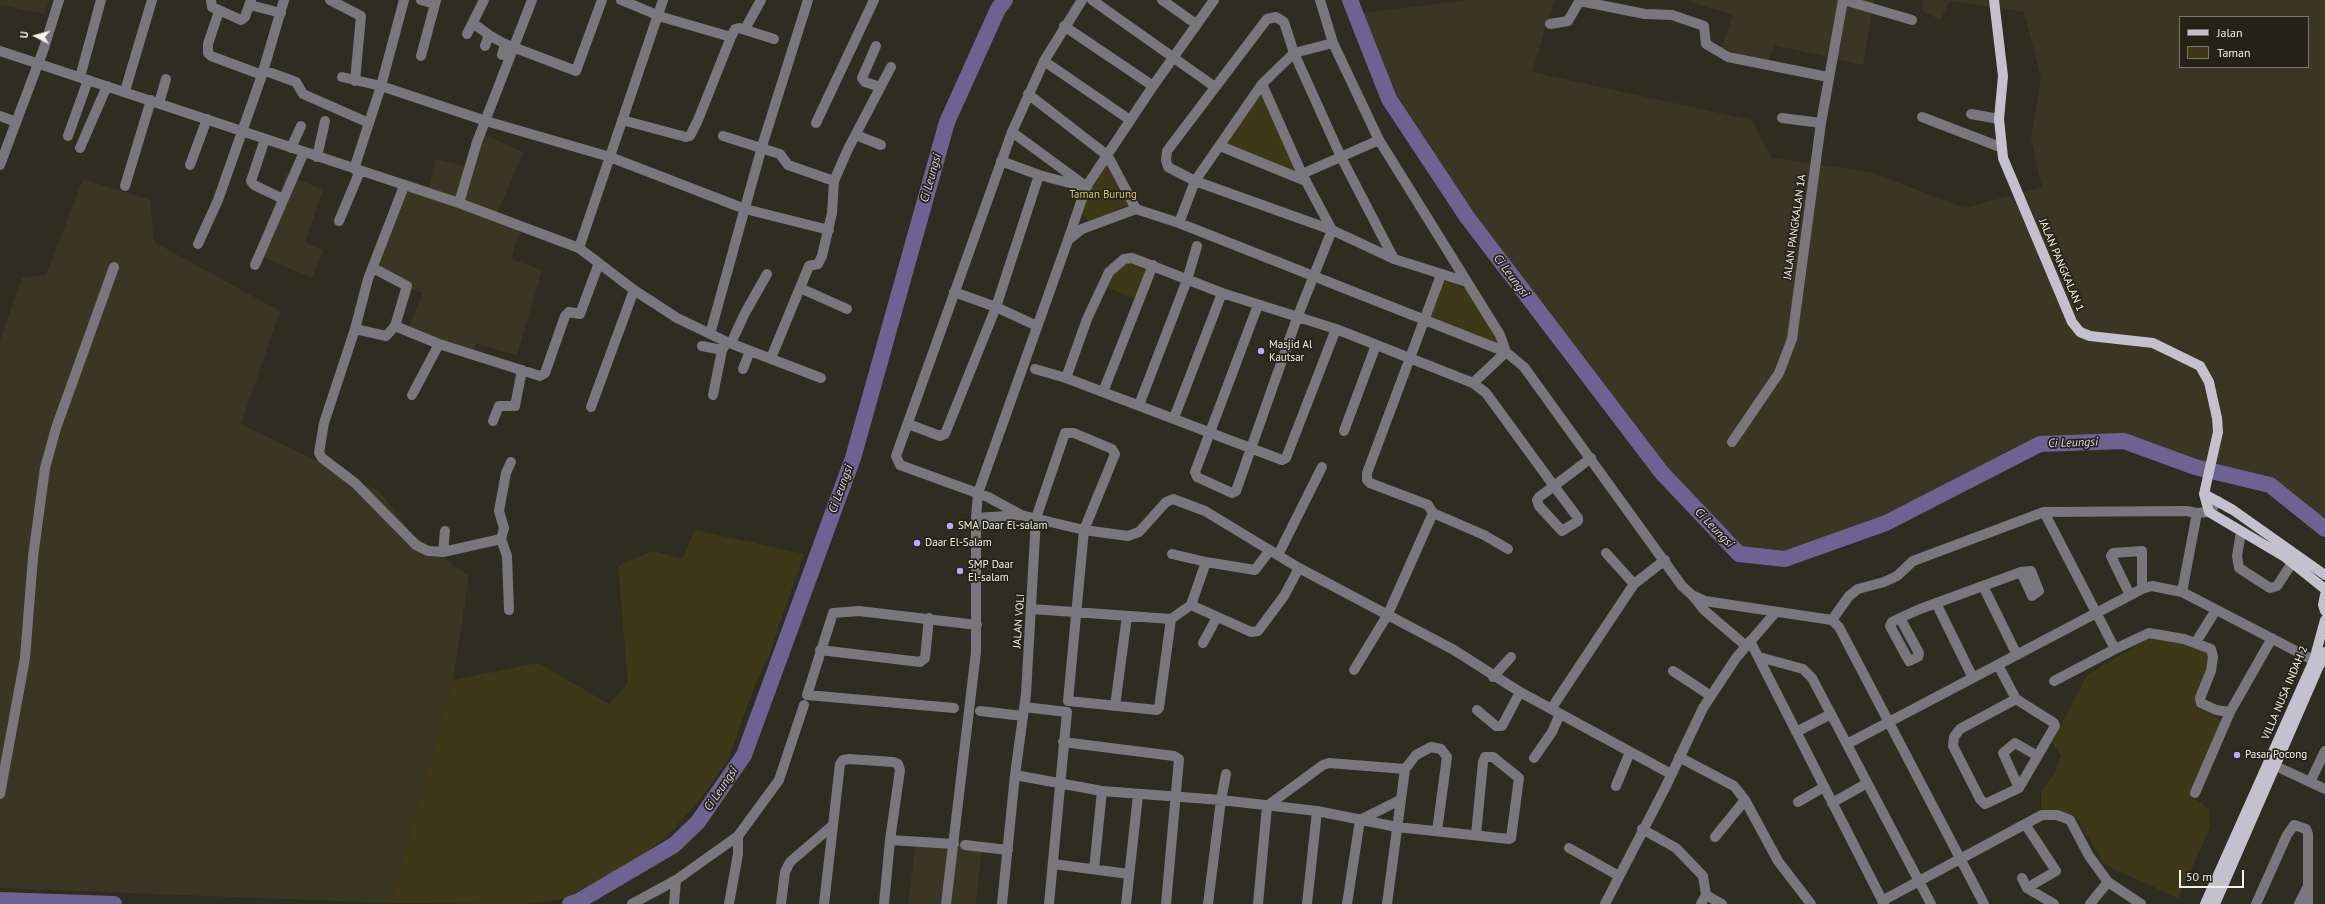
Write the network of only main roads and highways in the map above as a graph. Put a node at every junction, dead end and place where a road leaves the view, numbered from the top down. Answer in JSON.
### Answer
{"nodes":[{"id":1,"x":1994,"y":0,"type":"edge"},
{"id":2,"x":2204,"y":494,"type":"junction"},
{"id":3,"x":2325,"y":575,"type":"edge"},
{"id":4,"x":2325,"y":589,"type":"edge"},
{"id":5,"x":2325,"y":595,"type":"edge"},
{"id":6,"x":2325,"y":611,"type":"edge"},
{"id":7,"x":2325,"y":620,"type":"edge"},
{"id":8,"x":2325,"y":652,"type":"edge"},
{"id":9,"x":2318,"y":662,"type":"junction"},
{"id":10,"x":2275,"y":766,"type":"junction"},
{"id":11,"x":2204,"y":904,"type":"edge"},
{"id":12,"x":2215,"y":904,"type":"edge"}],
"edges":[{"from":1,"to":2,"type":"main road","name":"JALAN PANGKALAN 1"},
{"from":2,"to":3,"type":"main road"},
{"from":2,"to":4,"type":"main road"},
{"from":5,"to":6,"type":"main road"},
{"from":7,"to":9,"type":"main road","name":"VILLA NUSA INDAH 2"},
{"from":8,"to":9,"type":"main road","name":"VILLA NUSA INDAH 2"},
{"from":9,"to":10,"type":"main road","name":"VILLA NUSA INDAH 2"},
{"from":10,"to":11,"type":"main road","name":"VILLA NUSA INDAH 2"},
{"from":10,"to":12,"type":"main road","name":"VILLA NUSA INDAH 2"}]}
